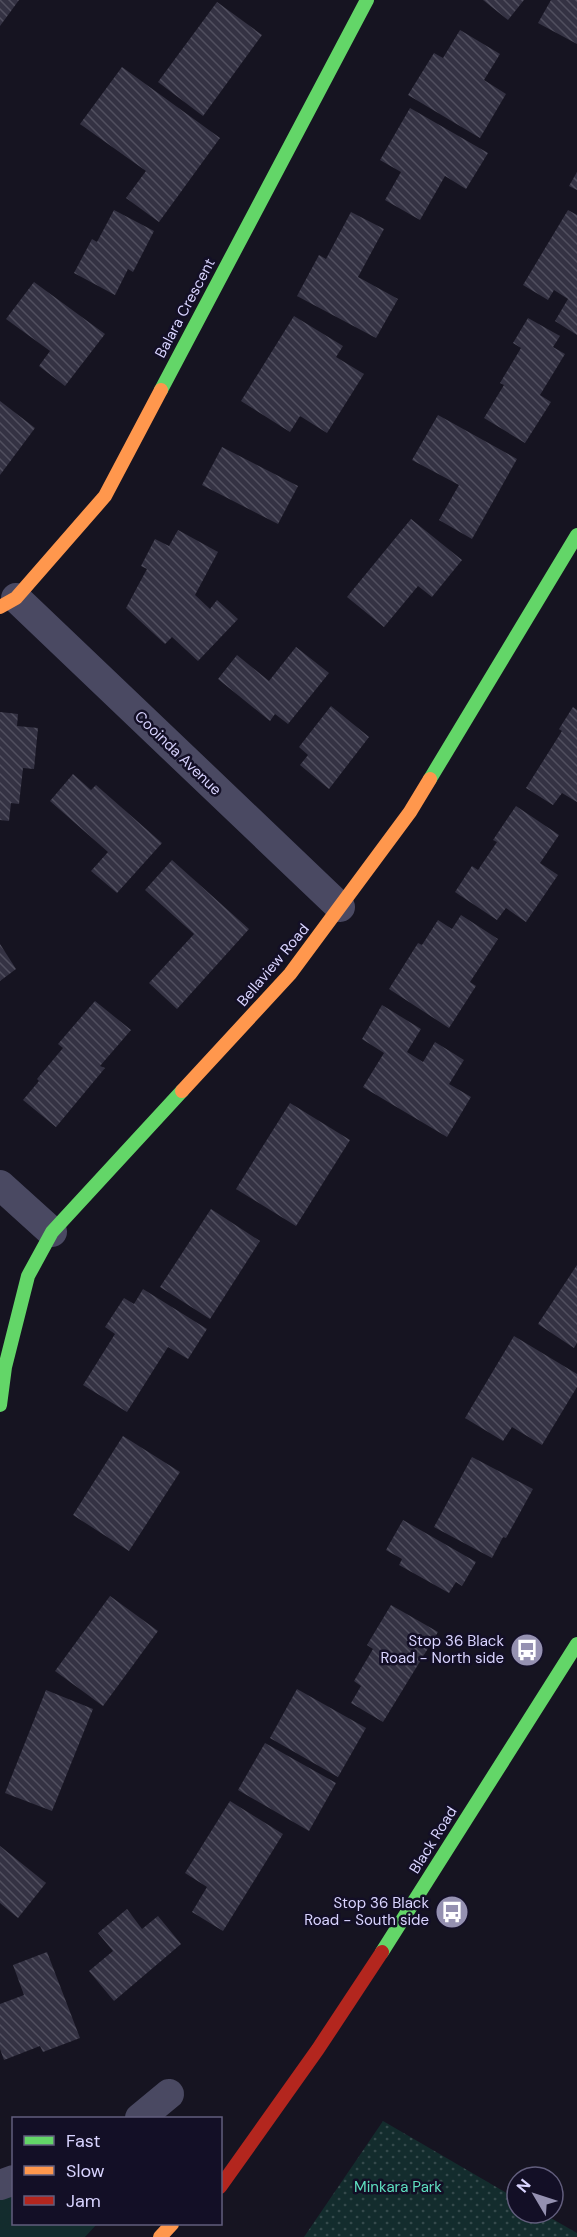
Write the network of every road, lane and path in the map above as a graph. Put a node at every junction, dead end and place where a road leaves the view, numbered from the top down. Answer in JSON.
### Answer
{"nodes":[{"id":1,"x":367,"y":0,"type":"edge"},
{"id":2,"x":577,"y":535,"type":"edge"},
{"id":3,"x":8,"y":603,"type":"edge"},
{"id":4,"x":340,"y":908,"type":"junction"},
{"id":5,"x":0,"y":1185,"type":"edge"},
{"id":6,"x":52,"y":1232,"type":"junction"},
{"id":7,"x":0,"y":1405,"type":"edge"},
{"id":8,"x":577,"y":1644,"type":"edge"},
{"id":9,"x":169,"y":2094,"type":"dead end"},
{"id":10,"x":274,"y":2111,"type":"junction"},
{"id":11,"x":141,"y":2117,"type":"edge"},
{"id":12,"x":222,"y":2168,"type":"edge"},
{"id":13,"x":222,"y":2184,"type":"edge"},
{"id":14,"x":170,"y":2225,"type":"edge"},
{"id":15,"x":160,"y":2237,"type":"edge"}],
"edges":[{"from":1,"to":3,"type":"street","name":"Balara Crescent"},
{"from":2,"to":4,"type":"street","name":"Bellaview Road"},
{"from":3,"to":4,"type":"street","name":"Cooinda Avenue"},
{"from":4,"to":6,"type":"street","name":"Bellaview Road"},
{"from":5,"to":6,"type":"street"},
{"from":6,"to":7,"type":"street","name":"Bellaview Road"},
{"from":8,"to":10,"type":"street","name":"Black Road"},
{"from":9,"to":11,"type":"street"},
{"from":10,"to":12,"type":"street","name":"Black Road"},
{"from":10,"to":13,"type":"street","name":"Black Road"},
{"from":14,"to":15,"type":"street"}]}
